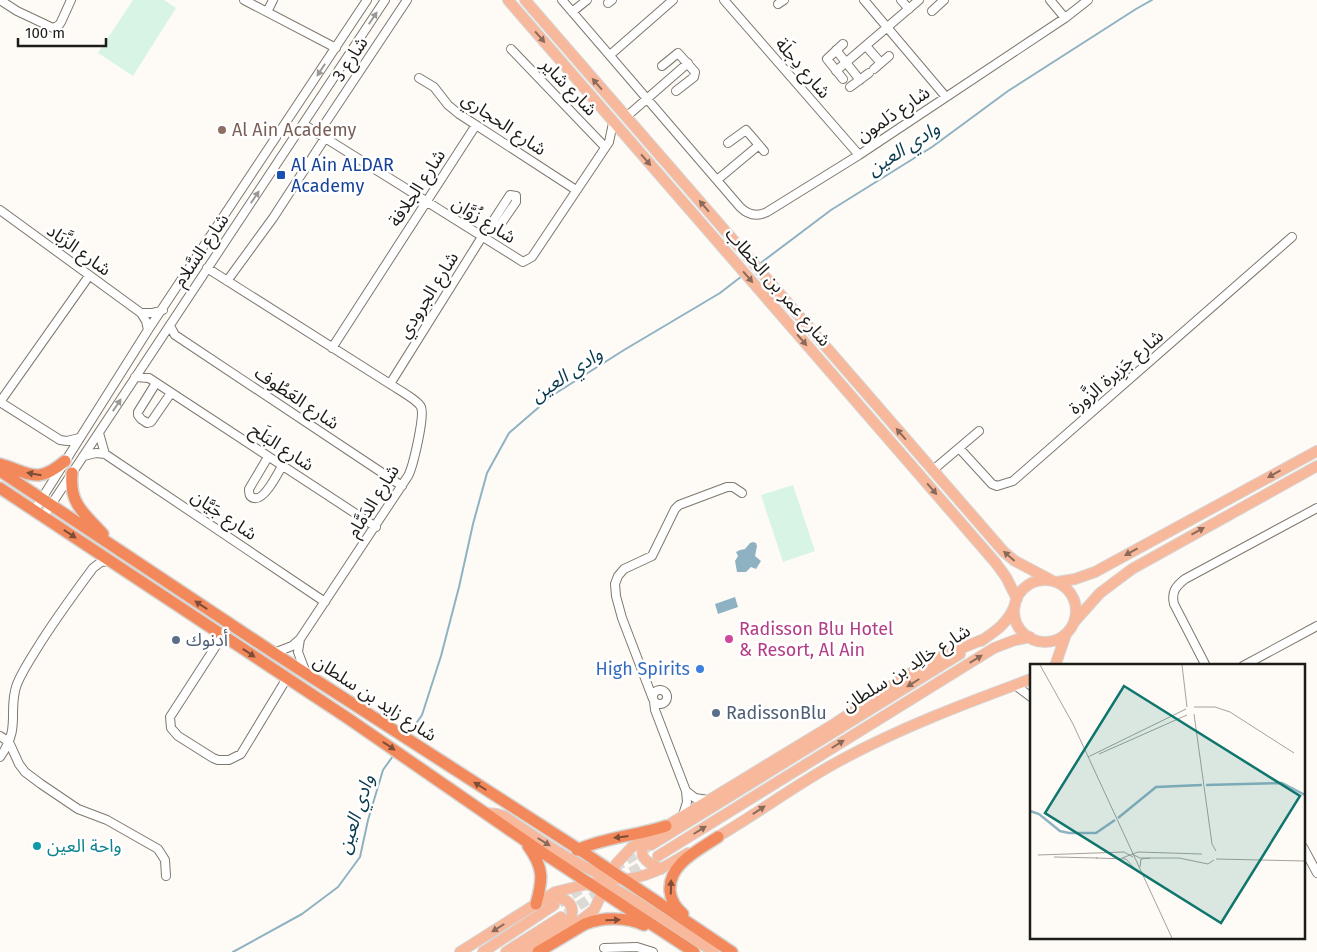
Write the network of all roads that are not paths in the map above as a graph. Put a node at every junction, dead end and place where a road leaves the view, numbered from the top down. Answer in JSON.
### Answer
{"nodes":[{"id":1,"x":0,"y":0,"type":"edge"},
{"id":2,"x":71,"y":0,"type":"edge"},
{"id":3,"x":244,"y":0,"type":"edge"},
{"id":4,"x":273,"y":0,"type":"edge"},
{"id":5,"x":366,"y":0,"type":"edge"},
{"id":6,"x":385,"y":0,"type":"edge"},
{"id":7,"x":406,"y":0,"type":"edge"},
{"id":8,"x":508,"y":0,"type":"edge"},
{"id":9,"x":525,"y":0,"type":"edge"},
{"id":10,"x":562,"y":0,"type":"edge"},
{"id":11,"x":585,"y":0,"type":"edge"},
{"id":12,"x":673,"y":0,"type":"edge"},
{"id":13,"x":724,"y":0,"type":"edge"},
{"id":14,"x":864,"y":0,"type":"edge"},
{"id":15,"x":901,"y":0,"type":"edge"},
{"id":16,"x":919,"y":0,"type":"edge"},
{"id":17,"x":1050,"y":0,"type":"edge"},
{"id":18,"x":1088,"y":0,"type":"edge"},
{"id":19,"x":939,"y":2,"type":"edge"},
{"id":20,"x":909,"y":9,"type":"junction"},
{"id":21,"x":932,"y":11,"type":"dead end"},
{"id":22,"x":267,"y":12,"type":"junction"},
{"id":23,"x":572,"y":12,"type":"junction"},
{"id":24,"x":1065,"y":18,"type":"junction"},
{"id":25,"x":887,"y":28,"type":"junction"},
{"id":26,"x":843,"y":44,"type":"dead end"},
{"id":27,"x":866,"y":46,"type":"junction"},
{"id":28,"x":336,"y":48,"type":"junction"},
{"id":29,"x":511,"y":49,"type":"dead end"},
{"id":30,"x":836,"y":50,"type":"junction"},
{"id":31,"x":610,"y":55,"type":"junction"},
{"id":32,"x":889,"y":56,"type":"dead end"},
{"id":33,"x":688,"y":63,"type":"junction"},
{"id":34,"x":846,"y":63,"type":"junction"},
{"id":35,"x":881,"y":63,"type":"junction"},
{"id":36,"x":836,"y":71,"type":"junction"},
{"id":37,"x":678,"y":72,"type":"junction"},
{"id":38,"x":418,"y":78,"type":"dead end"},
{"id":39,"x":843,"y":79,"type":"dead end"},
{"id":40,"x":860,"y":80,"type":"junction"},
{"id":41,"x":686,"y":83,"type":"junction"},
{"id":42,"x":850,"y":88,"type":"dead end"},
{"id":43,"x":676,"y":91,"type":"dead end"},
{"id":44,"x":946,"y":96,"type":"junction"},
{"id":45,"x":647,"y":99,"type":"junction"},
{"id":46,"x":626,"y":117,"type":"junction"},
{"id":47,"x":613,"y":123,"type":"junction"},
{"id":48,"x":303,"y":124,"type":"junction"},
{"id":49,"x":476,"y":124,"type":"junction"},
{"id":50,"x":322,"y":136,"type":"junction"},
{"id":51,"x":625,"y":136,"type":"junction"},
{"id":52,"x":728,"y":143,"type":"dead end"},
{"id":53,"x":607,"y":144,"type":"junction"},
{"id":54,"x":859,"y":156,"type":"junction"},
{"id":55,"x":717,"y":180,"type":"junction"},
{"id":56,"x":576,"y":190,"type":"junction"},
{"id":57,"x":426,"y":201,"type":"junction"},
{"id":58,"x":0,"y":210,"type":"edge"},
{"id":59,"x":494,"y":226,"type":"dead end"},
{"id":60,"x":483,"y":236,"type":"junction"},
{"id":61,"x":1292,"y":237,"type":"dead end"},
{"id":62,"x":207,"y":268,"type":"junction"},
{"id":63,"x":89,"y":276,"type":"junction"},
{"id":64,"x":227,"y":281,"type":"junction"},
{"id":65,"x":163,"y":310,"type":"junction"},
{"id":66,"x":141,"y":313,"type":"junction"},
{"id":67,"x":170,"y":326,"type":"junction"},
{"id":68,"x":148,"y":330,"type":"junction"},
{"id":69,"x":175,"y":335,"type":"junction"},
{"id":70,"x":162,"y":338,"type":"junction"},
{"id":71,"x":332,"y":348,"type":"junction"},
{"id":72,"x":144,"y":364,"type":"junction"},
{"id":73,"x":135,"y":377,"type":"junction"},
{"id":74,"x":149,"y":378,"type":"junction"},
{"id":75,"x":156,"y":383,"type":"junction"},
{"id":76,"x":390,"y":384,"type":"junction"},
{"id":77,"x":171,"y":393,"type":"junction"},
{"id":78,"x":0,"y":402,"type":"edge"},
{"id":79,"x":980,"y":432,"type":"dead end"},
{"id":80,"x":99,"y":433,"type":"junction"},
{"id":81,"x":79,"y":438,"type":"junction"},
{"id":82,"x":60,"y":440,"type":"junction"},
{"id":83,"x":960,"y":448,"type":"junction"},
{"id":84,"x":1317,"y":451,"type":"edge"},
{"id":85,"x":105,"y":454,"type":"junction"},
{"id":86,"x":84,"y":456,"type":"junction"},
{"id":87,"x":268,"y":457,"type":"junction"},
{"id":88,"x":66,"y":459,"type":"junction"},
{"id":89,"x":0,"y":464,"type":"edge"},
{"id":90,"x":282,"y":466,"type":"junction"},
{"id":91,"x":1317,"y":466,"type":"edge"},
{"id":92,"x":933,"y":470,"type":"junction"},
{"id":93,"x":0,"y":471,"type":"edge"},
{"id":94,"x":1306,"y":472,"type":"junction"},
{"id":95,"x":72,"y":473,"type":"junction"},
{"id":96,"x":1317,"y":475,"type":"edge"},
{"id":97,"x":402,"y":486,"type":"junction"},
{"id":98,"x":0,"y":488,"type":"edge"},
{"id":99,"x":742,"y":494,"type":"dead end"},
{"id":100,"x":47,"y":502,"type":"junction"},
{"id":101,"x":1317,"y":508,"type":"edge"},
{"id":102,"x":39,"y":514,"type":"junction"},
{"id":103,"x":376,"y":527,"type":"junction"},
{"id":104,"x":112,"y":545,"type":"junction"},
{"id":105,"x":90,"y":548,"type":"junction"},
{"id":106,"x":111,"y":561,"type":"junction"},
{"id":107,"x":93,"y":568,"type":"junction"},
{"id":108,"x":1054,"y":581,"type":"junction"},
{"id":109,"x":325,"y":602,"type":"junction"},
{"id":110,"x":1016,"y":602,"type":"junction"},
{"id":111,"x":1075,"y":621,"type":"junction"},
{"id":112,"x":1317,"y":626,"type":"edge"},
{"id":113,"x":1066,"y":634,"type":"junction"},
{"id":114,"x":223,"y":635,"type":"junction"},
{"id":115,"x":1030,"y":638,"type":"junction"},
{"id":116,"x":300,"y":639,"type":"junction"},
{"id":117,"x":984,"y":639,"type":"junction"},
{"id":118,"x":274,"y":653,"type":"junction"},
{"id":119,"x":1056,"y":664,"type":"edge"},
{"id":120,"x":1205,"y":664,"type":"edge"},
{"id":121,"x":1247,"y":664,"type":"edge"},
{"id":122,"x":308,"y":676,"type":"junction"},
{"id":123,"x":287,"y":678,"type":"junction"},
{"id":124,"x":1030,"y":679,"type":"edge"},
{"id":125,"x":648,"y":682,"type":"junction"},
{"id":126,"x":1015,"y":684,"type":"junction"},
{"id":127,"x":1030,"y":696,"type":"edge"},
{"id":128,"x":656,"y":701,"type":"junction"},
{"id":129,"x":0,"y":736,"type":"edge"},
{"id":130,"x":9,"y":742,"type":"junction"},
{"id":131,"x":0,"y":757,"type":"edge"},
{"id":132,"x":686,"y":792,"type":"junction"},
{"id":133,"x":708,"y":800,"type":"junction"},
{"id":134,"x":486,"y":813,"type":"junction"},
{"id":135,"x":684,"y":815,"type":"junction"},
{"id":136,"x":666,"y":826,"type":"junction"},
{"id":137,"x":718,"y":837,"type":"junction"},
{"id":138,"x":523,"y":838,"type":"junction"},
{"id":139,"x":649,"y":842,"type":"junction"},
{"id":140,"x":1304,"y":849,"type":"edge"},
{"id":141,"x":577,"y":850,"type":"junction"},
{"id":142,"x":658,"y":856,"type":"tunnel mouth"},
{"id":143,"x":661,"y":869,"type":"junction"},
{"id":144,"x":1317,"y":873,"type":"edge"},
{"id":145,"x":166,"y":876,"type":"dead end"},
{"id":146,"x":622,"y":879,"type":"junction"},
{"id":147,"x":607,"y":881,"type":"junction"},
{"id":148,"x":589,"y":882,"type":"junction"},
{"id":149,"x":540,"y":902,"type":"junction"},
{"id":150,"x":554,"y":906,"type":"tunnel mouth"},
{"id":151,"x":561,"y":917,"type":"tunnel mouth"},
{"id":152,"x":604,"y":948,"type":"dead end"},
{"id":153,"x":460,"y":952,"type":"edge"},
{"id":154,"x":483,"y":952,"type":"edge"},
{"id":155,"x":506,"y":952,"type":"edge"},
{"id":156,"x":522,"y":952,"type":"edge"},
{"id":157,"x":530,"y":952,"type":"edge"},
{"id":158,"x":538,"y":952,"type":"edge"},
{"id":159,"x":653,"y":952,"type":"edge"},
{"id":160,"x":686,"y":952,"type":"edge"},
{"id":161,"x":694,"y":952,"type":"edge"},
{"id":162,"x":714,"y":952,"type":"edge"},
{"id":163,"x":732,"y":952,"type":"edge"},
{"id":164,"x":741,"y":952,"type":"edge"}],
"edges":[{"from":1,"to":2,"type":"street"},
{"from":3,"to":22,"type":"street"},
{"from":4,"to":22,"type":"street"},
{"from":5,"to":28,"type":"street","name":"شارع السَّلام"},
{"from":48,"to":6,"type":"street","name":"شارع السَّلام","one_way":true},
{"from":7,"to":50,"type":"street","name":"شارع 3"},
{"from":8,"to":47,"type":"main road","name":"شارع عمر بن الخطاب","one_way":true},
{"from":46,"to":9,"type":"main road","name":"شارع عمر بن الخطاب","one_way":true},
{"from":10,"to":23,"type":"street","name":"شارع دَلمون"},
{"from":11,"to":23,"type":"street"},
{"from":12,"to":31,"type":"street"},
{"from":13,"to":54,"type":"street","name":"شارع دِجلَة"},
{"from":14,"to":25,"type":"street"},
{"from":15,"to":20,"type":"street"},
{"from":16,"to":20,"type":"street"},
{"from":17,"to":24,"type":"street"},
{"from":18,"to":24,"type":"street","name":"شارع دَلمون"},
{"from":19,"to":21,"type":"street"},
{"from":20,"to":25,"type":"street"},
{"from":22,"to":28,"type":"street"},
{"from":23,"to":31,"type":"street","name":"شارع دَلمون"},
{"from":24,"to":44,"type":"street","name":"شارع دَلمون"},
{"from":25,"to":27,"type":"street"},
{"from":25,"to":44,"type":"street"},
{"from":26,"to":30,"type":"street"},
{"from":27,"to":34,"type":"street"},
{"from":27,"to":35,"type":"street"},
{"from":28,"to":65,"type":"street","name":"شارع السَّلام","one_way":true},
{"from":29,"to":53,"type":"street","name":"شارع شاير"},
{"from":30,"to":34,"type":"street"},
{"from":30,"to":36,"type":"street"},
{"from":31,"to":45,"type":"street","name":"شارع دَلمون"},
{"from":32,"to":35,"type":"street"},
{"from":33,"to":37,"type":"street"},
{"from":33,"to":37,"type":"street"},
{"from":33,"to":41,"type":"street"},
{"from":34,"to":36,"type":"street"},
{"from":34,"to":40,"type":"street"},
{"from":35,"to":40,"type":"street"},
{"from":36,"to":39,"type":"street"},
{"from":37,"to":41,"type":"street"},
{"from":37,"to":45,"type":"street"},
{"from":38,"to":49,"type":"street","name":"شارع الحجاري"},
{"from":40,"to":42,"type":"street"},
{"from":41,"to":43,"type":"street"},
{"from":44,"to":54,"type":"street","name":"شارع دَلمون"},
{"from":45,"to":46,"type":"street"},
{"from":45,"to":55,"type":"street","name":"شارع دَلمون"},
{"from":92,"to":46,"type":"main road","name":"شارع عمر بن الخطاب","one_way":true},
{"from":47,"to":51,"type":"main road","name":"شارع عمر بن الخطاب"},
{"from":47,"to":53,"type":"street","name":"شارع زُوَّان"},
{"from":48,"to":50,"type":"street","name":"شارع زُوَّان"},
{"from":62,"to":48,"type":"street","name":"شارع السَّلام","one_way":true},
{"from":49,"to":56,"type":"street","name":"شارع الحجاري"},
{"from":49,"to":57,"type":"street","name":"شارع الجلافة"},
{"from":50,"to":57,"type":"street","name":"شارع زُوَّان"},
{"from":50,"to":64,"type":"street","name":"شارع 3"},
{"from":51,"to":53,"type":"street"},
{"from":51,"to":110,"type":"main road","name":"شارع عمر بن الخطاب","one_way":true},
{"from":52,"to":55,"type":"street"},
{"from":53,"to":56,"type":"street","name":"شارع زُوَّان"},
{"from":54,"to":55,"type":"street","name":"شارع دَلمون"},
{"from":56,"to":60,"type":"street","name":"شارع زُوَّان"},
{"from":57,"to":60,"type":"street","name":"شارع زُوَّان"},
{"from":57,"to":71,"type":"street","name":"شارع الجلافة"},
{"from":58,"to":63,"type":"street","name":"شارع الزَّبَاد"},
{"from":59,"to":60,"type":"street","name":"شارع الجرودي"},
{"from":60,"to":76,"type":"street","name":"شارع الجرودي"},
{"from":61,"to":83,"type":"street","name":"شارع جَزِيرة الزَّورة"},
{"from":62,"to":64,"type":"street","name":"شارع الدَمَّام"},
{"from":62,"to":67,"type":"street","name":"شارع السَّلام"},
{"from":63,"to":66,"type":"street","name":"شارع الزَّبَاد"},
{"from":63,"to":78,"type":"street"},
{"from":64,"to":71,"type":"street","name":"شارع الدَمَّام"},
{"from":65,"to":66,"type":"street"},
{"from":65,"to":68,"type":"street","name":"شارع السَّلام"},
{"from":66,"to":68,"type":"street"},
{"from":67,"to":69,"type":"street","name":"شارع العَطُوف"},
{"from":67,"to":70,"type":"street","name":"شارع السَّلام"},
{"from":68,"to":81,"type":"street","name":"شارع السَّلام"},
{"from":69,"to":70,"type":"street"},
{"from":69,"to":97,"type":"street","name":"شارع العَطُوف"},
{"from":70,"to":72,"type":"street","name":"شارع السَّلام"},
{"from":71,"to":76,"type":"street","name":"شارع الدَمَّام"},
{"from":72,"to":73,"type":"street","name":"شارع السَّلام"},
{"from":72,"to":74,"type":"street"},
{"from":73,"to":74,"type":"street"},
{"from":80,"to":73,"type":"street","name":"شارع السَّلام","one_way":true},
{"from":74,"to":75,"type":"street","name":"شارع البَلَح"},
{"from":75,"to":77,"type":"street","name":"شارع البَلَح"},
{"from":75,"to":77,"type":"street"},
{"from":76,"to":97,"type":"street","name":"شارع الدَمَّام"},
{"from":77,"to":87,"type":"street","name":"شارع البَلَح"},
{"from":78,"to":82,"type":"street"},
{"from":79,"to":83,"type":"street"},
{"from":80,"to":85,"type":"street"},
{"from":80,"to":86,"type":"street","name":"شارع السَّلام"},
{"from":81,"to":82,"type":"street"},
{"from":81,"to":88,"type":"street","name":"شارع السَّلام"},
{"from":82,"to":88,"type":"street"},
{"from":83,"to":92,"type":"street"},
{"from":84,"to":108,"type":"main road","one_way":true},
{"from":85,"to":86,"type":"street"},
{"from":85,"to":109,"type":"street","name":"شارع جَيَّان"},
{"from":86,"to":95,"type":"street","name":"شارع السَّلام"},
{"from":87,"to":90,"type":"street","name":"شارع البَلَح"},
{"from":87,"to":90,"type":"street"},
{"from":88,"to":89,"type":"highway","one_way":true},
{"from":88,"to":100,"type":"street","name":"شارع السَّلام"},
{"from":90,"to":103,"type":"street","name":"شارع البَلَح"},
{"from":91,"to":94,"type":"main road"},
{"from":108,"to":92,"type":"main road","name":"شارع عمر بن الخطاب","one_way":true},
{"from":93,"to":100,"type":"highway","name":"شارع زايد بن سلطان"},
{"from":94,"to":96,"type":"street"},
{"from":111,"to":94,"type":"main road","one_way":true},
{"from":95,"to":100,"type":"street","name":"شارع السَّلام"},
{"from":95,"to":104,"type":"highway"},
{"from":97,"to":103,"type":"street","name":"شارع الدَمَّام"},
{"from":98,"to":102,"type":"highway","name":"شارع زايد بن سلطان"},
{"from":99,"to":125,"type":"street"},
{"from":100,"to":102,"type":"street","name":"شارع السَّلام"},
{"from":100,"to":104,"type":"highway","name":"شارع زايد بن سلطان"},
{"from":101,"to":120,"type":"street"},
{"from":102,"to":105,"type":"highway","name":"شارع زايد بن سلطان","one_way":true},
{"from":103,"to":109,"type":"street","name":"شارع الدَمَّام"},
{"from":118,"to":104,"type":"highway","name":"شارع زايد بن سلطان","one_way":true},
{"from":105,"to":106,"type":"highway","name":"شارع زايد بن سلطان"},
{"from":105,"to":107,"type":"street"},
{"from":106,"to":107,"type":"street"},
{"from":106,"to":114,"type":"highway","name":"شارع زايد بن سلطان"},
{"from":107,"to":130,"type":"street"},
{"from":108,"to":110,"type":"main road"},
{"from":108,"to":111,"type":"main road"},
{"from":109,"to":116,"type":"street","name":"شارع الدَمَّام"},
{"from":110,"to":115,"type":"main road"},
{"from":110,"to":117,"type":"main road","name":"شارع خالِد بن سلطان"},
{"from":111,"to":113,"type":"main road"},
{"from":112,"to":121,"type":"street"},
{"from":113,"to":115,"type":"main road"},
{"from":113,"to":119,"type":"main road"},
{"from":114,"to":123,"type":"highway","name":"شارع زايد بن سلطان","one_way":true},
{"from":114,"to":123,"type":"street"},
{"from":142,"to":115,"type":"main road","name":"شارع خالِد بن سلطان","one_way":true},
{"from":116,"to":118,"type":"street","name":"شارع الدَمَّام"},
{"from":116,"to":122,"type":"street"},
{"from":117,"to":133,"type":"main road"},
{"from":117,"to":139,"type":"main road","name":"شارع خالِد بن سلطان","one_way":true},
{"from":118,"to":122,"type":"highway","name":"شارع زايد بن سلطان"},
{"from":141,"to":122,"type":"highway","name":"شارع زايد بن سلطان","one_way":true},
{"from":123,"to":134,"type":"highway","name":"شارع زايد بن سلطان","one_way":true},
{"from":124,"to":126,"type":"main road"},
{"from":125,"to":128,"type":"street"},
{"from":125,"to":128,"type":"street"},
{"from":126,"to":127,"type":"street"},
{"from":137,"to":126,"type":"main road","one_way":true},
{"from":128,"to":132,"type":"street"},
{"from":129,"to":130,"type":"street"},
{"from":130,"to":131,"type":"street"},
{"from":130,"to":145,"type":"street"},
{"from":132,"to":133,"type":"street"},
{"from":132,"to":135,"type":"street"},
{"from":133,"to":135,"type":"main road"},
{"from":134,"to":138,"type":"highway","name":"شارع زايد بن سلطان"},
{"from":134,"to":147,"type":"main road","one_way":true},
{"from":135,"to":136,"type":"main road"},
{"from":136,"to":139,"type":"main road"},
{"from":136,"to":141,"type":"highway","one_way":true},
{"from":137,"to":143,"type":"main road"},
{"from":164,"to":137,"type":"highway","one_way":true},
{"from":138,"to":148,"type":"highway","name":"شارع زايد بن سلطان"},
{"from":138,"to":149,"type":"highway"},
{"from":139,"to":143,"type":"main road"},
{"from":139,"to":147,"type":"main road"},
{"from":140,"to":144,"type":"street"},
{"from":141,"to":147,"type":"highway","name":"شارع زايد بن سلطان"},
{"from":143,"to":146,"type":"main road"},
{"from":146,"to":147,"type":"highway","name":"شارع زايد بن سلطان"},
{"from":146,"to":163,"type":"highway","name":"شارع زايد بن سلطان"},
{"from":147,"to":148,"type":"highway","name":"شارع زايد بن سلطان"},
{"from":147,"to":157,"type":"main road"},
{"from":147,"to":161,"type":"highway","name":"شارع زايد بن سلطان"},
{"from":147,"to":162,"type":"main road"},
{"from":148,"to":149,"type":"main road"},
{"from":149,"to":153,"type":"main road","one_way":true},
{"from":149,"to":156,"type":"main road"},
{"from":150,"to":154,"type":"main road"},
{"from":151,"to":155,"type":"main road"},
{"from":152,"to":159,"type":"street"},
{"from":158,"to":160,"type":"highway","one_way":true}]}
